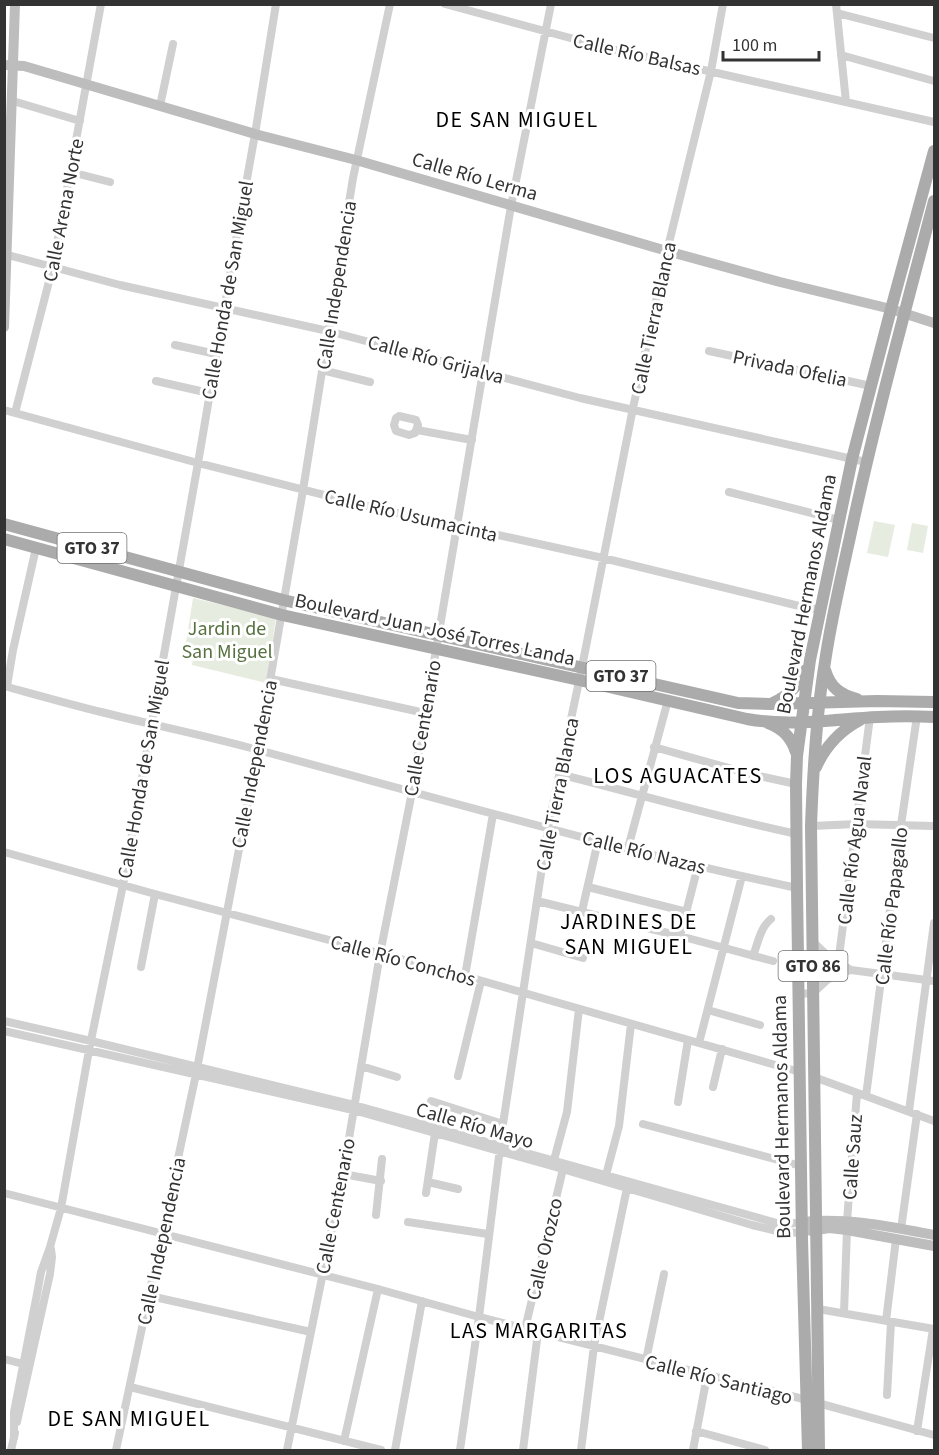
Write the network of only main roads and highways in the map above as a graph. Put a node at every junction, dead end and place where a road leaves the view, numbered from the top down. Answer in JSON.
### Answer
{"nodes":[{"id":1,"x":934,"y":151,"type":"edge"},
{"id":2,"x":934,"y":201,"type":"edge"},
{"id":3,"x":4,"y":524,"type":"edge"},
{"id":4,"x":4,"y":539,"type":"edge"},
{"id":5,"x":810,"y":660,"type":"junction"},
{"id":6,"x":824,"y":664,"type":"junction"},
{"id":7,"x":870,"y":701,"type":"junction"},
{"id":8,"x":934,"y":702,"type":"edge"},
{"id":9,"x":804,"y":703,"type":"junction"},
{"id":10,"x":820,"y":703,"type":"junction"},
{"id":11,"x":770,"y":704,"type":"junction"},
{"id":12,"x":934,"y":717,"type":"edge"},
{"id":13,"x":867,"y":718,"type":"junction"},
{"id":14,"x":766,"y":722,"type":"junction"},
{"id":15,"x":801,"y":722,"type":"junction"},
{"id":16,"x":818,"y":722,"type":"junction"},
{"id":17,"x":797,"y":756,"type":"junction"},
{"id":18,"x":813,"y":774,"type":"junction"},
{"id":19,"x":809,"y":1226,"type":"junction"},
{"id":20,"x":808,"y":1450,"type":"edge"},
{"id":21,"x":819,"y":1450,"type":"edge"}],
"edges":[{"from":1,"to":5,"type":"main road","name":"Boulevard Hermanos Aldama"},
{"from":2,"to":6,"type":"main road","name":"Boulevard Hermanos Aldama"},
{"from":3,"to":11,"type":"main road","name":"Boulevard Juan José Torres Landa","number":"GTO 37"},
{"from":4,"to":14,"type":"main road","name":"Boulevard Juan José Torres Landa","number":"GTO 37"},
{"from":5,"to":9,"type":"main road","name":"Boulevard Hermanos Aldama"},
{"from":5,"to":11,"type":"main road"},
{"from":6,"to":7,"type":"main road"},
{"from":6,"to":10,"type":"main road","name":"Boulevard Hermanos Aldama"},
{"from":7,"to":8,"type":"main road","name":"Boulevard Juan José Torres Landa","number":"GTO 37"},
{"from":7,"to":10,"type":"main road","name":"Boulevard Juan José Torres Landa","number":"GTO 37"},
{"from":9,"to":10,"type":"main road","name":"Boulevard Juan José Torres Landa","number":"GTO 37"},
{"from":9,"to":11,"type":"main road","name":"Boulevard Juan José Torres Landa","number":"GTO 37"},
{"from":9,"to":15,"type":"main road","name":"Boulevard Hermanos Aldama","number":"GTO 86"},
{"from":10,"to":16,"type":"main road","name":"Boulevard Hermanos Aldama","number":"GTO 86"},
{"from":12,"to":13,"type":"main road","name":"Boulevard Juan José Torres Landa","number":"GTO 37"},
{"from":13,"to":16,"type":"main road","name":"Boulevard Juan José Torres Landa","number":"GTO 37"},
{"from":13,"to":18,"type":"main road"},
{"from":14,"to":15,"type":"main road","name":"Boulevard Juan José Torres Landa","number":"GTO 37"},
{"from":14,"to":17,"type":"main road"},
{"from":15,"to":16,"type":"main road","name":"Boulevard Juan José Torres Landa","number":"GTO 37"},
{"from":15,"to":17,"type":"main road","name":"Boulevard Hermanos Aldama","number":"GTO 86"},
{"from":16,"to":18,"type":"main road","name":"Boulevard Hermanos Aldama","number":"GTO 86"},
{"from":17,"to":19,"type":"main road","name":"Boulevard Hermanos Aldama","number":"GTO 86"},
{"from":18,"to":19,"type":"main road","name":"Boulevard Hermanos Aldama","number":"GTO 86"},
{"from":19,"to":20,"type":"main road","name":"Boulevard Hermanos Aldama","number":"GTO 86"},
{"from":19,"to":21,"type":"main road","name":"Boulevard Hermanos Aldama","number":"GTO 86"}]}
